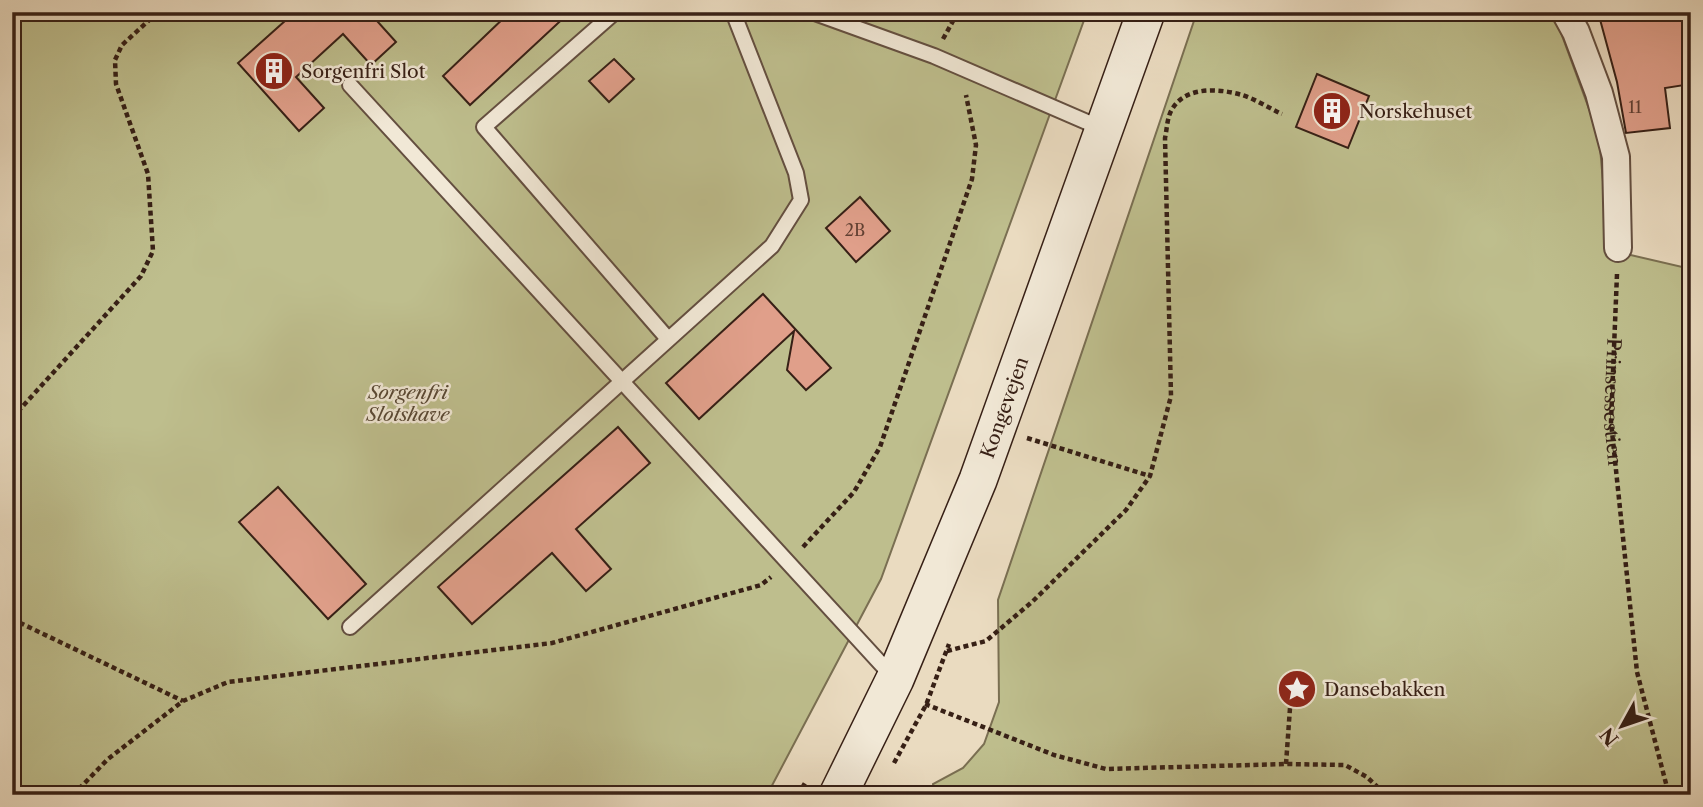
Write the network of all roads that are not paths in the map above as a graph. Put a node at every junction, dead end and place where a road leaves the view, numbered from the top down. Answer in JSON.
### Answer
{"nodes":[{"id":1,"x":615,"y":12,"type":"edge"},
{"id":2,"x":733,"y":12,"type":"edge"},
{"id":3,"x":812,"y":12,"type":"edge"},
{"id":4,"x":1146,"y":12,"type":"edge"},
{"id":5,"x":1565,"y":12,"type":"edge"},
{"id":6,"x":350,"y":85,"type":"dead end"},
{"id":7,"x":1104,"y":130,"type":"junction"},
{"id":8,"x":1618,"y":248,"type":"road end"},
{"id":9,"x":668,"y":339,"type":"junction"},
{"id":10,"x":622,"y":381,"type":"junction"},
{"id":11,"x":350,"y":627,"type":"dead end"},
{"id":12,"x":895,"y":679,"type":"junction"},
{"id":13,"x":847,"y":791,"type":"edge"}],
"edges":[{"from":1,"to":9,"type":"lane"},
{"from":2,"to":9,"type":"lane"},
{"from":3,"to":7,"type":"lane"},
{"from":4,"to":7,"type":"street","name":"Kongevejen"},
{"from":5,"to":8,"type":"street"},
{"from":6,"to":10,"type":"lane"},
{"from":7,"to":12,"type":"street","name":"Kongevejen"},
{"from":9,"to":10,"type":"lane"},
{"from":10,"to":11,"type":"lane"},
{"from":10,"to":12,"type":"lane"},
{"from":12,"to":13,"type":"street","name":"Kongevejen"}]}
